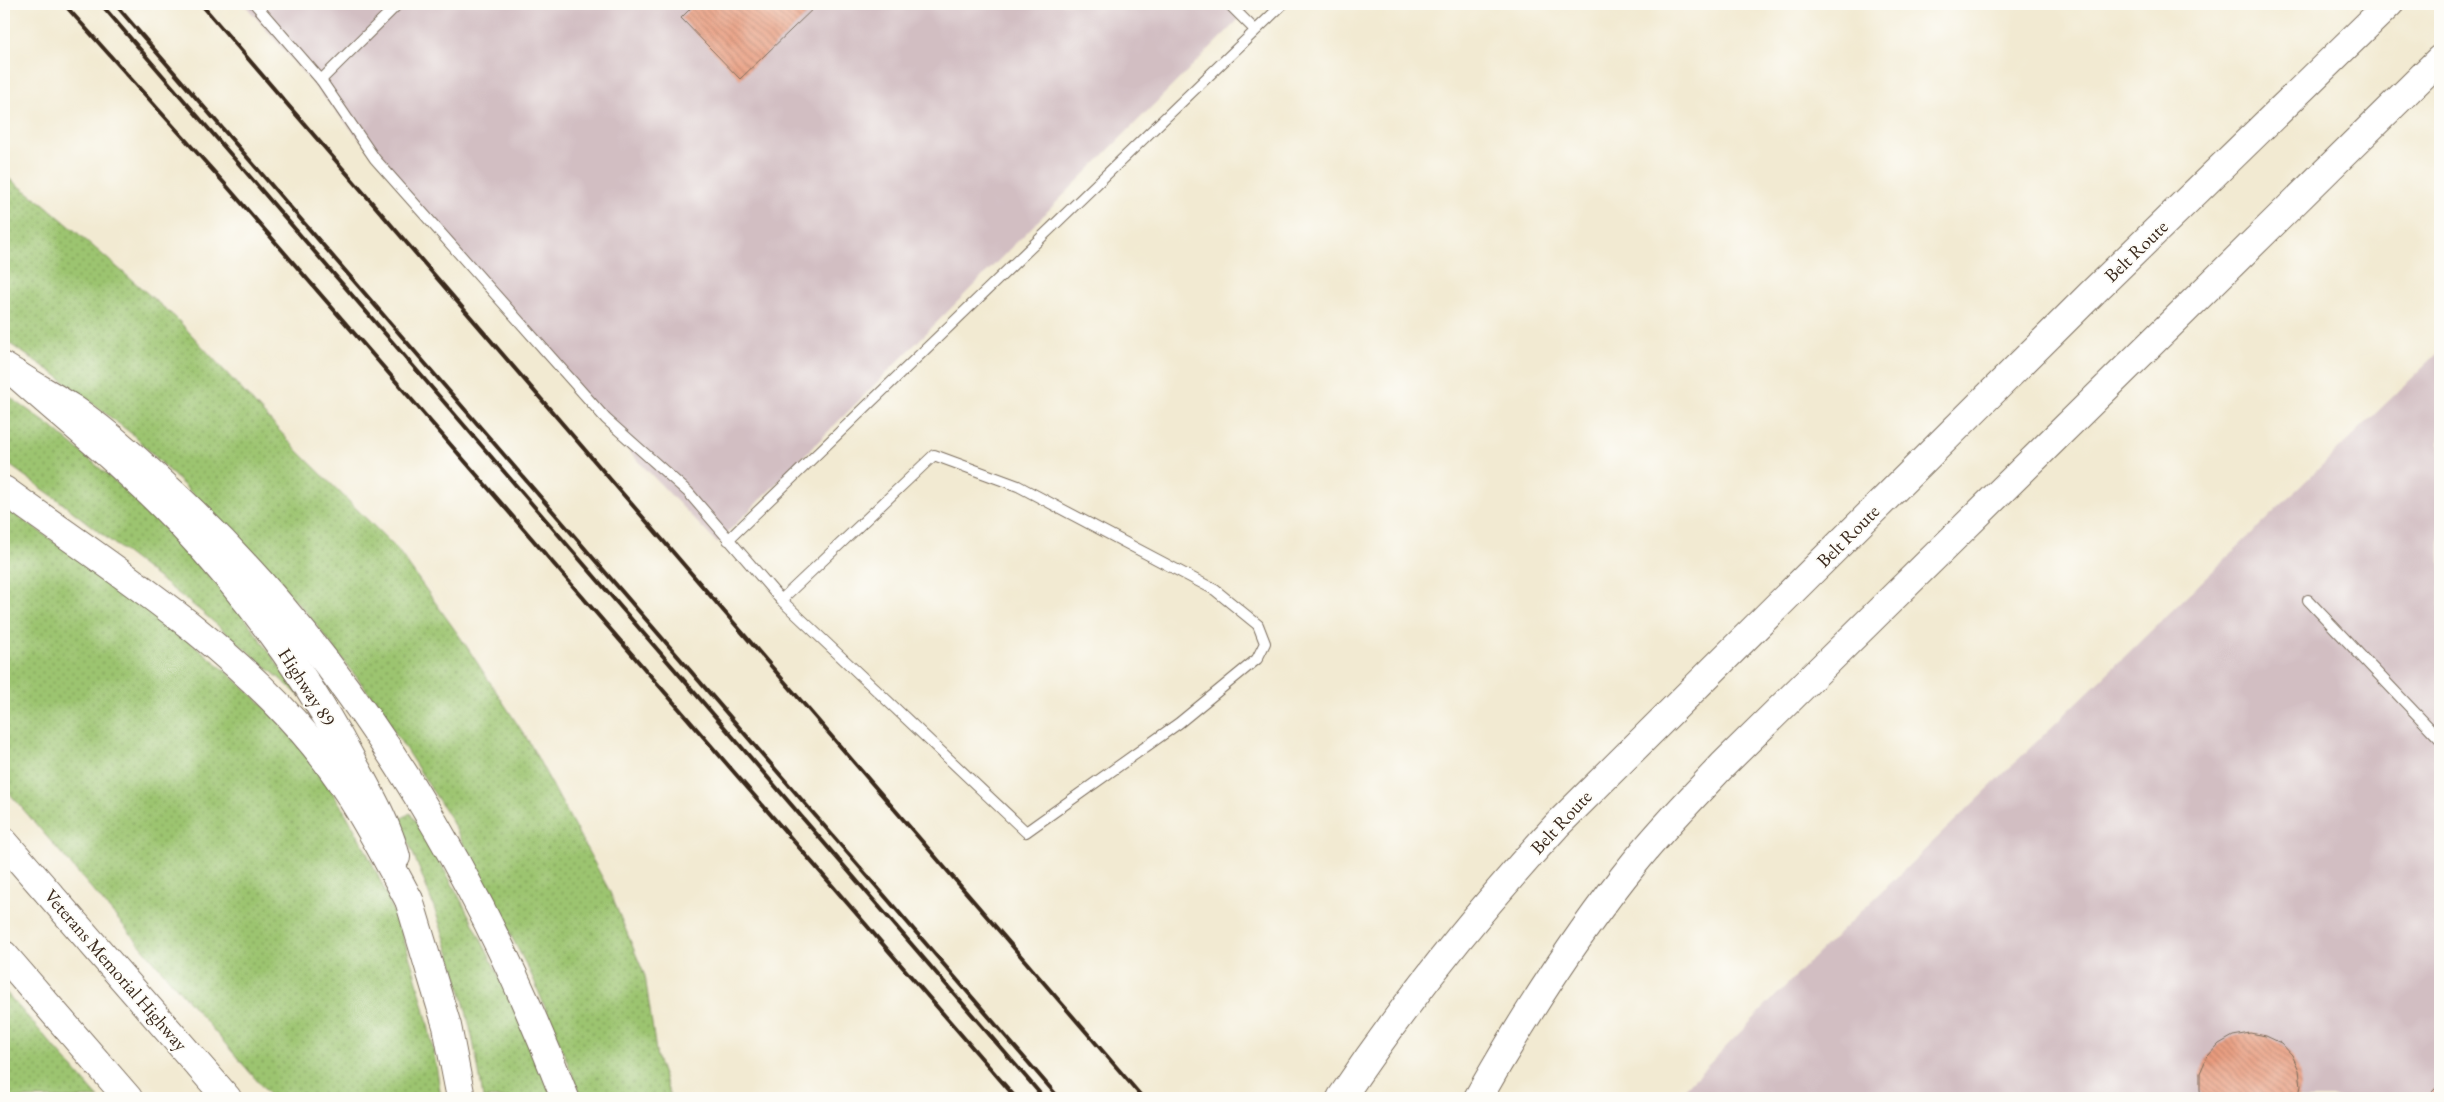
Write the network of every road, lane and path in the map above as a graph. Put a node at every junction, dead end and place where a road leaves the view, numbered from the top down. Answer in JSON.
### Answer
{"nodes":[{"id":1,"x":255,"y":4,"type":"edge"},
{"id":2,"x":398,"y":4,"type":"edge"},
{"id":3,"x":1229,"y":4,"type":"edge"},
{"id":4,"x":1283,"y":4,"type":"edge"},
{"id":5,"x":2388,"y":4,"type":"edge"},
{"id":6,"x":1255,"y":30,"type":"junction"},
{"id":7,"x":2440,"y":59,"type":"edge"},
{"id":8,"x":321,"y":80,"type":"junction"},
{"id":9,"x":10,"y":371,"type":"edge"},
{"id":10,"x":4,"y":490,"type":"edge"},
{"id":11,"x":728,"y":540,"type":"junction"},
{"id":12,"x":781,"y":600,"type":"junction"},
{"id":13,"x":2308,"y":600,"type":"dead end"},
{"id":14,"x":2440,"y":739,"type":"edge"},
{"id":15,"x":4,"y":842,"type":"edge"},
{"id":16,"x":409,"y":900,"type":"junction"},
{"id":17,"x":4,"y":955,"type":"edge"},
{"id":18,"x":128,"y":1098,"type":"edge"},
{"id":19,"x":227,"y":1098,"type":"edge"},
{"id":20,"x":461,"y":1098,"type":"edge"},
{"id":21,"x":565,"y":1098,"type":"edge"},
{"id":22,"x":1341,"y":1098,"type":"edge"},
{"id":23,"x":1478,"y":1098,"type":"edge"}],
"edges":[{"from":1,"to":8,"type":"lane"},
{"from":2,"to":8,"type":"lane"},
{"from":3,"to":6,"type":"lane"},
{"from":4,"to":6,"type":"lane"},
{"from":5,"to":22,"type":"main road","name":"Belt Route"},
{"from":6,"to":11,"type":"lane"},
{"from":7,"to":23,"type":"main road"},
{"from":8,"to":11,"type":"lane"},
{"from":9,"to":16,"type":"main road","name":"Highway 89"},
{"from":9,"to":21,"type":"main road"},
{"from":10,"to":16,"type":"main road"},
{"from":11,"to":12,"type":"lane"},
{"from":12,"to":12,"type":"lane"},
{"from":13,"to":14,"type":"lane"},
{"from":15,"to":19,"type":"main road","name":"Veterans Memorial Highway"},
{"from":16,"to":20,"type":"main road","name":"Highway 89"},
{"from":17,"to":18,"type":"main road"}]}
